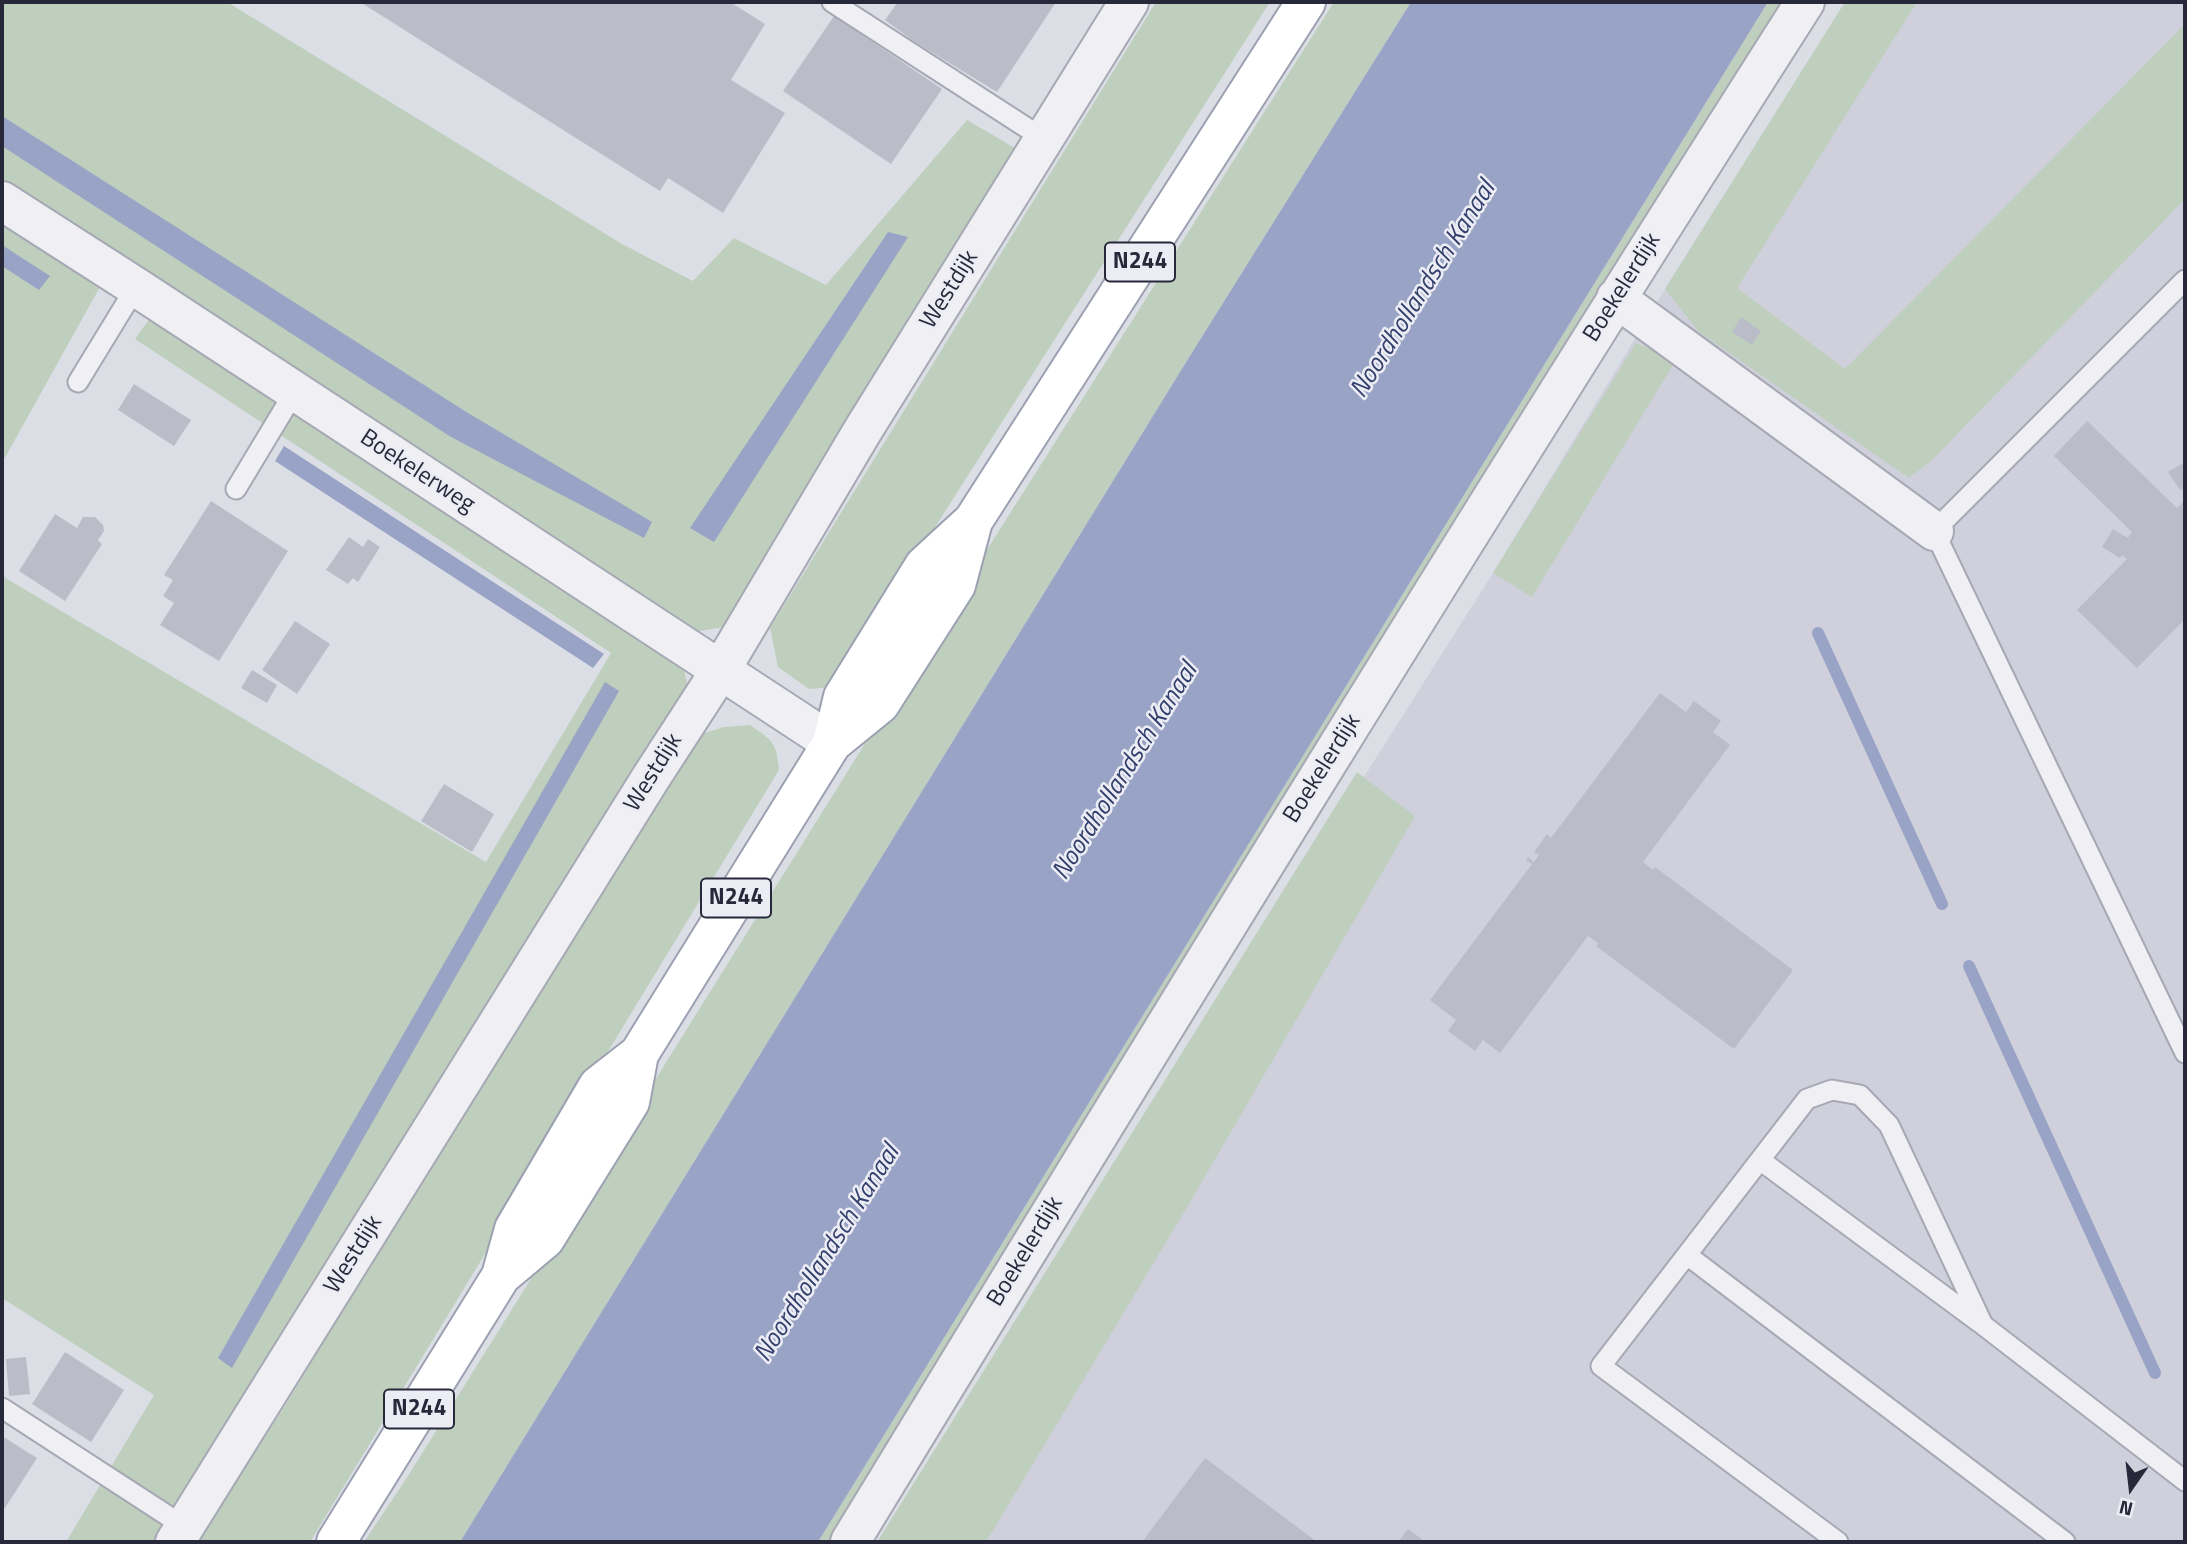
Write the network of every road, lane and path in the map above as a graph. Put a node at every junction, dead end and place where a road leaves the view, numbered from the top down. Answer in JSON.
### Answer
{"nodes":[{"id":1,"x":832,"y":2,"type":"edge"},
{"id":2,"x":1129,"y":2,"type":"edge"},
{"id":3,"x":1306,"y":2,"type":"edge"},
{"id":4,"x":1805,"y":2,"type":"edge"},
{"id":5,"x":1044,"y":139,"type":"junction"},
{"id":6,"x":2,"y":201,"type":"edge"},
{"id":7,"x":2185,"y":280,"type":"edge"},
{"id":8,"x":136,"y":287,"type":"junction"},
{"id":9,"x":1616,"y":298,"type":"junction"},
{"id":10,"x":78,"y":382,"type":"dead end"},
{"id":11,"x":295,"y":391,"type":"junction"},
{"id":12,"x":236,"y":489,"type":"dead end"},
{"id":13,"x":1934,"y":531,"type":"junction"},
{"id":14,"x":720,"y":671,"type":"junction"},
{"id":15,"x":832,"y":743,"type":"junction"},
{"id":16,"x":2185,"y":1052,"type":"edge"},
{"id":17,"x":1760,"y":1160,"type":"junction"},
{"id":18,"x":1687,"y":1255,"type":"junction"},
{"id":19,"x":1983,"y":1325,"type":"junction"},
{"id":20,"x":2,"y":1408,"type":"edge"},
{"id":21,"x":2185,"y":1481,"type":"edge"},
{"id":22,"x":180,"y":1534,"type":"edge"},
{"id":23,"x":336,"y":1542,"type":"edge"},
{"id":24,"x":850,"y":1542,"type":"edge"},
{"id":25,"x":1838,"y":1542,"type":"edge"},
{"id":26,"x":2066,"y":1542,"type":"edge"}],
"edges":[{"from":1,"to":5,"type":"lane"},
{"from":2,"to":5,"type":"street","name":"Westdijk"},
{"from":3,"to":15,"type":"main road","number":"N244"},
{"from":4,"to":9,"type":"street","name":"Boekelerdijk"},
{"from":5,"to":14,"type":"street","name":"Westdijk"},
{"from":6,"to":8,"type":"street","name":"Boekelerweg"},
{"from":7,"to":13,"type":"lane"},
{"from":8,"to":10,"type":"lane"},
{"from":8,"to":11,"type":"street","name":"Boekelerweg"},
{"from":9,"to":13,"type":"street"},
{"from":9,"to":24,"type":"street","name":"Boekelerdijk"},
{"from":11,"to":12,"type":"lane"},
{"from":11,"to":14,"type":"street","name":"Boekelerweg"},
{"from":13,"to":16,"type":"lane"},
{"from":14,"to":15,"type":"street","name":"Boekelerweg"},
{"from":14,"to":22,"type":"street","name":"Westdijk"},
{"from":15,"to":23,"type":"main road","number":"N244"},
{"from":17,"to":18,"type":"lane"},
{"from":17,"to":19,"type":"lane"},
{"from":17,"to":19,"type":"lane"},
{"from":18,"to":25,"type":"lane"},
{"from":18,"to":26,"type":"lane"},
{"from":19,"to":21,"type":"lane"},
{"from":20,"to":22,"type":"lane"}]}
